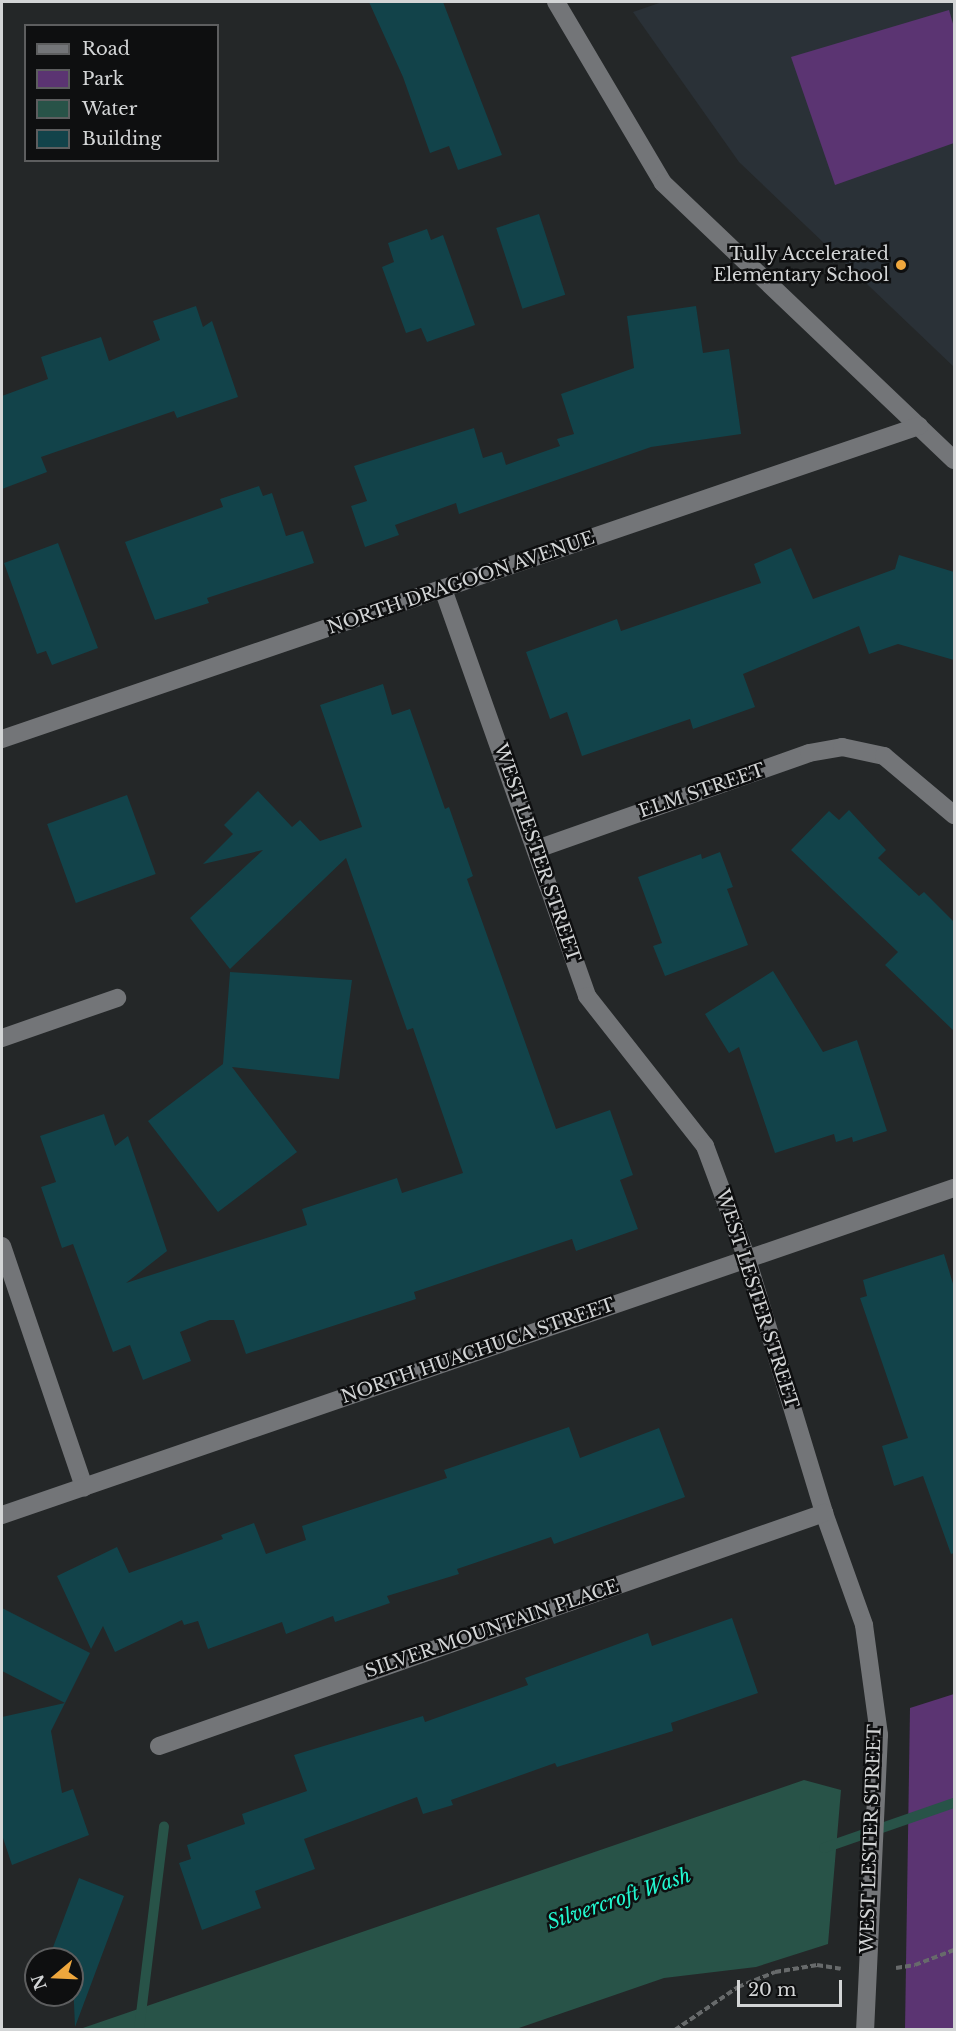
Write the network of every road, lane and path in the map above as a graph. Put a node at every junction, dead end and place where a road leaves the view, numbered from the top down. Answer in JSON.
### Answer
{"nodes":[{"id":1,"x":556,"y":2,"type":"edge"},
{"id":2,"x":919,"y":426,"type":"junction"},
{"id":3,"x":954,"y":460,"type":"edge"},
{"id":4,"x":443,"y":589,"type":"junction"},
{"id":5,"x":2,"y":739,"type":"edge"},
{"id":6,"x":954,"y":815,"type":"edge"},
{"id":7,"x":537,"y":849,"type":"junction"},
{"id":8,"x":117,"y":998,"type":"dead end"},
{"id":9,"x":2,"y":1038,"type":"edge"},
{"id":10,"x":954,"y":1188,"type":"edge"},
{"id":11,"x":2,"y":1245,"type":"edge"},
{"id":12,"x":747,"y":1259,"type":"junction"},
{"id":13,"x":84,"y":1487,"type":"junction"},
{"id":14,"x":824,"y":1513,"type":"junction"},
{"id":15,"x":2,"y":1515,"type":"edge"},
{"id":16,"x":159,"y":1746,"type":"dead end"},
{"id":17,"x":954,"y":1950,"type":"edge"},
{"id":18,"x":865,"y":1972,"type":"junction"},
{"id":19,"x":675,"y":2030,"type":"edge"},
{"id":20,"x":865,"y":2030,"type":"edge"}],
"edges":[{"from":1,"to":2,"type":"street"},
{"from":2,"to":3,"type":"street"},
{"from":2,"to":4,"type":"street","name":"NORTH DRAGOON AVENUE"},
{"from":4,"to":5,"type":"street","name":"NORTH DRAGOON AVENUE"},
{"from":4,"to":7,"type":"street","name":"WEST LESTER STREET"},
{"from":6,"to":7,"type":"street","name":"ELM STREET"},
{"from":7,"to":12,"type":"street","name":"WEST LESTER STREET"},
{"from":8,"to":9,"type":"street"},
{"from":10,"to":12,"type":"street","name":"NORTH HUACHUCA STREET"},
{"from":11,"to":13,"type":"street"},
{"from":12,"to":13,"type":"street","name":"NORTH HUACHUCA STREET"},
{"from":12,"to":14,"type":"street","name":"WEST LESTER STREET"},
{"from":13,"to":15,"type":"street","name":"NORTH HUACHUCA STREET"},
{"from":14,"to":16,"type":"street","name":"SILVER MOUNTAIN PLACE"},
{"from":14,"to":18,"type":"street","name":"WEST LESTER STREET"},
{"from":17,"to":18,"type":"path"},
{"from":18,"to":19,"type":"path"},
{"from":18,"to":20,"type":"street","name":"WEST LESTER STREET"}]}
